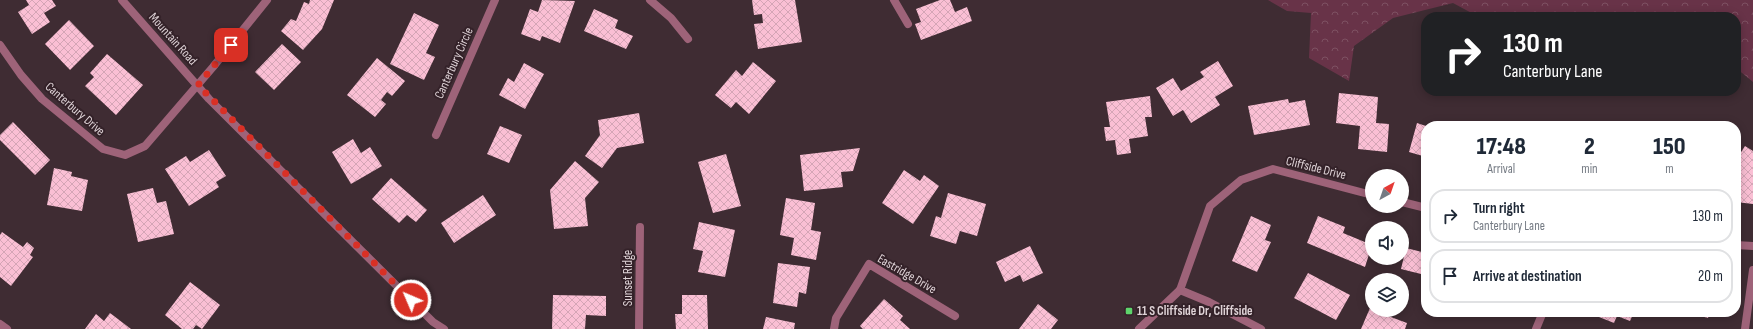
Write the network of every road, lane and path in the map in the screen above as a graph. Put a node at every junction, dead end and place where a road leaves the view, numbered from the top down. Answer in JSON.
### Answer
{"nodes":[{"id":1,"x":122,"y":0,"type":"edge"},
{"id":2,"x":267,"y":0,"type":"edge"},
{"id":3,"x":495,"y":0,"type":"edge"},
{"id":4,"x":650,"y":0,"type":"edge"},
{"id":5,"x":894,"y":0,"type":"edge"},
{"id":6,"x":908,"y":24,"type":"dead end"},
{"id":7,"x":688,"y":38,"type":"dead end"},
{"id":8,"x":0,"y":45,"type":"edge"},
{"id":9,"x":198,"y":85,"type":"junction"},
{"id":10,"x":436,"y":135,"type":"dead end"},
{"id":11,"x":1365,"y":193,"type":"edge"},
{"id":12,"x":1409,"y":204,"type":"edge"},
{"id":13,"x":1421,"y":207,"type":"edge"},
{"id":14,"x":640,"y":227,"type":"dead end"},
{"id":15,"x":1741,"y":245,"type":"edge"},
{"id":16,"x":1753,"y":246,"type":"edge"},
{"id":17,"x":1753,"y":270,"type":"edge"},
{"id":18,"x":1180,"y":290,"type":"junction"},
{"id":19,"x":955,"y":316,"type":"dead end"},
{"id":20,"x":1541,"y":317,"type":"edge"},
{"id":21,"x":0,"y":324,"type":"edge"},
{"id":22,"x":7,"y":329,"type":"edge"},
{"id":23,"x":444,"y":329,"type":"edge"},
{"id":24,"x":640,"y":329,"type":"edge"},
{"id":25,"x":834,"y":329,"type":"edge"},
{"id":26,"x":1139,"y":329,"type":"edge"},
{"id":27,"x":1261,"y":329,"type":"edge"},
{"id":28,"x":1536,"y":329,"type":"edge"},
{"id":29,"x":1745,"y":329,"type":"edge"}],
"edges":[{"from":1,"to":9,"type":"street","name":"Mountain Road"},
{"from":2,"to":9,"type":"street","name":"Canterbury Drive"},
{"from":3,"to":10,"type":"street","name":"Canterbury Circle"},
{"from":4,"to":7,"type":"street"},
{"from":5,"to":6,"type":"street"},
{"from":8,"to":9,"type":"street","name":"Canterbury Drive"},
{"from":9,"to":23,"type":"street","name":"Mountain Road"},
{"from":11,"to":18,"type":"street","name":"Cliffside Drive"},
{"from":12,"to":13,"type":"street"},
{"from":14,"to":24,"type":"street","name":"Sunset Ridge"},
{"from":15,"to":16,"type":"street"},
{"from":17,"to":29,"type":"street"},
{"from":18,"to":26,"type":"street"},
{"from":18,"to":27,"type":"street"},
{"from":19,"to":25,"type":"street","name":"Eastridge Drive"},
{"from":20,"to":28,"type":"street"},
{"from":21,"to":22,"type":"street"}]}
